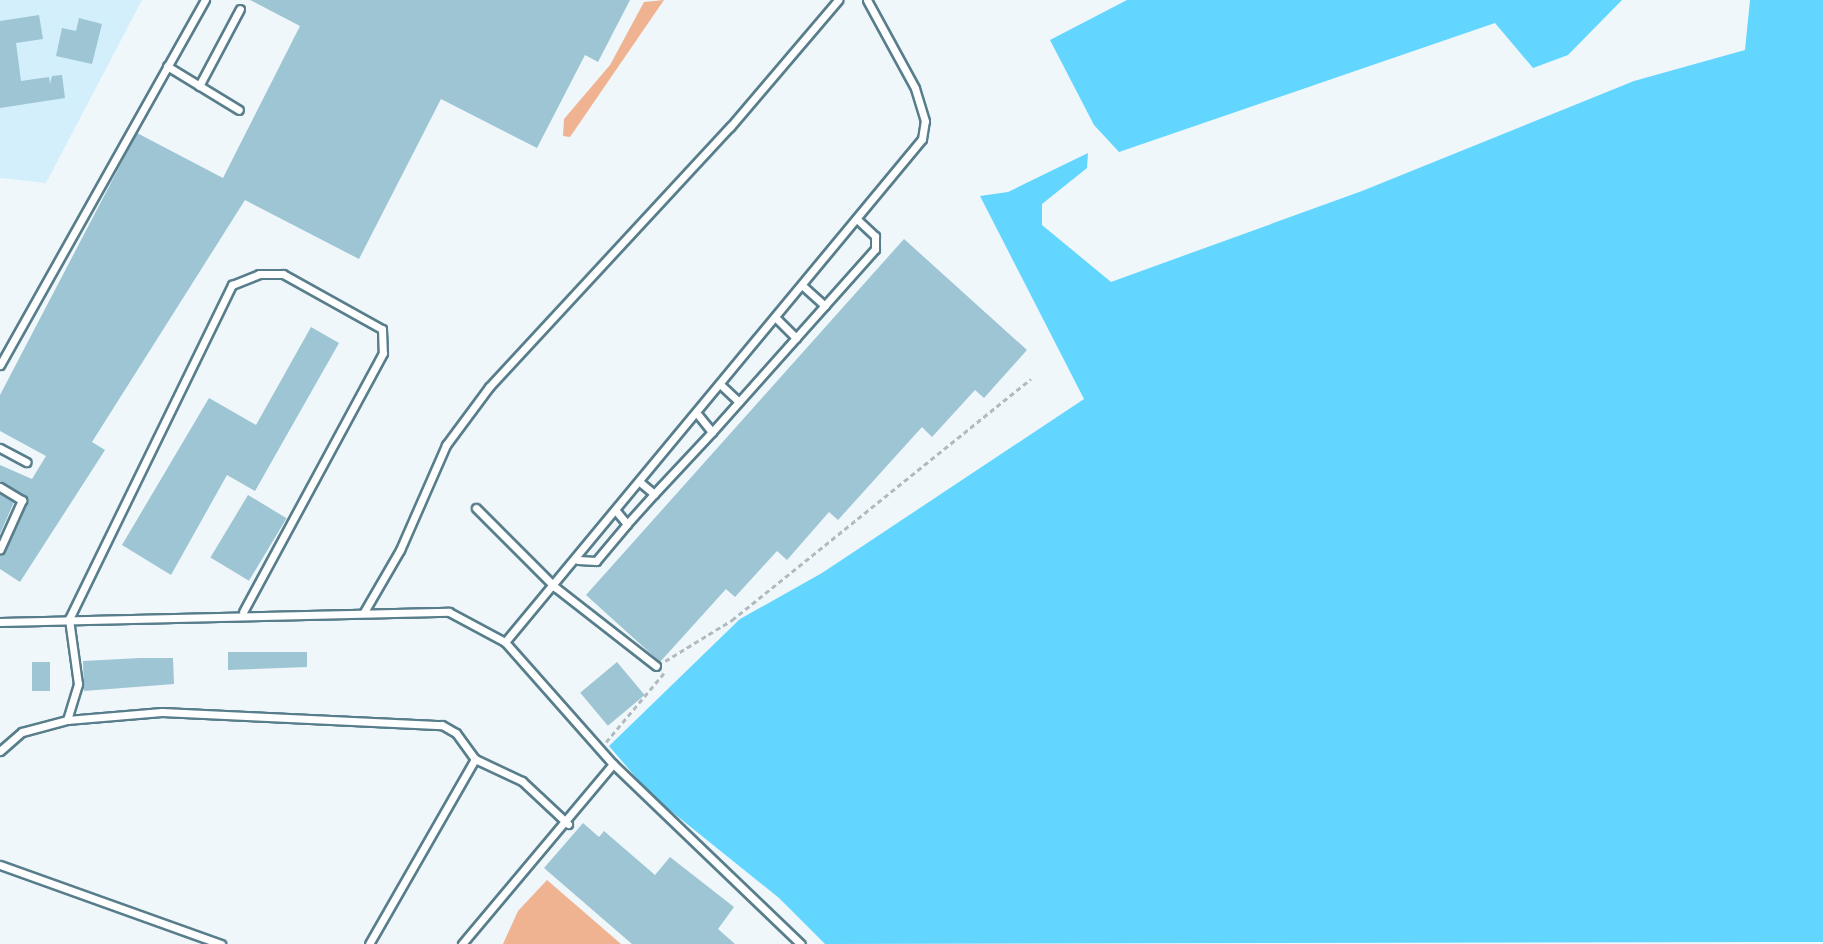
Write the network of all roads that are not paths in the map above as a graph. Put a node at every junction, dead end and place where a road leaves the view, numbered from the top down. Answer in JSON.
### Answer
{"nodes":[{"id":1,"x":205,"y":0,"type":"edge"},
{"id":2,"x":838,"y":0,"type":"edge"},
{"id":3,"x":867,"y":0,"type":"edge"},
{"id":4,"x":240,"y":9,"type":"dead end"},
{"id":5,"x":167,"y":66,"type":"junction"},
{"id":6,"x":200,"y":86,"type":"junction"},
{"id":7,"x":239,"y":110,"type":"dead end"},
{"id":8,"x":859,"y":221,"type":"junction"},
{"id":9,"x":804,"y":287,"type":"junction"},
{"id":10,"x":825,"y":306,"type":"junction"},
{"id":11,"x":777,"y":319,"type":"junction"},
{"id":12,"x":796,"y":338,"type":"junction"},
{"id":13,"x":0,"y":365,"type":"edge"},
{"id":14,"x":722,"y":386,"type":"junction"},
{"id":15,"x":739,"y":402,"type":"junction"},
{"id":16,"x":698,"y":415,"type":"junction"},
{"id":17,"x":712,"y":432,"type":"junction"},
{"id":18,"x":0,"y":448,"type":"edge"},
{"id":19,"x":26,"y":463,"type":"dead end"},
{"id":20,"x":641,"y":483,"type":"junction"},
{"id":21,"x":0,"y":487,"type":"edge"},
{"id":22,"x":654,"y":494,"type":"junction"},
{"id":23,"x":476,"y":508,"type":"dead end"},
{"id":24,"x":617,"y":512,"type":"junction"},
{"id":25,"x":627,"y":524,"type":"junction"},
{"id":26,"x":0,"y":549,"type":"edge"},
{"id":27,"x":578,"y":560,"type":"junction"},
{"id":28,"x":555,"y":587,"type":"junction"},
{"id":29,"x":243,"y":612,"type":"junction"},
{"id":30,"x":364,"y":612,"type":"junction"},
{"id":31,"x":69,"y":619,"type":"junction"},
{"id":32,"x":0,"y":622,"type":"edge"},
{"id":33,"x":505,"y":642,"type":"junction"},
{"id":34,"x":656,"y":666,"type":"road end"},
{"id":35,"x":67,"y":720,"type":"junction"},
{"id":36,"x":0,"y":751,"type":"edge"},
{"id":37,"x":475,"y":759,"type":"junction"},
{"id":38,"x":612,"y":764,"type":"junction"},
{"id":39,"x":568,"y":824,"type":"junction"},
{"id":40,"x":0,"y":865,"type":"edge"},
{"id":41,"x":221,"y":944,"type":"edge"},
{"id":42,"x":369,"y":944,"type":"edge"},
{"id":43,"x":462,"y":944,"type":"edge"},
{"id":44,"x":801,"y":944,"type":"edge"}],
"edges":[{"from":1,"to":5,"type":"lane"},
{"from":2,"to":30,"type":"lane"},
{"from":3,"to":8,"type":"lane"},
{"from":4,"to":6,"type":"lane"},
{"from":5,"to":6,"type":"lane"},
{"from":5,"to":13,"type":"lane"},
{"from":6,"to":7,"type":"lane"},
{"from":8,"to":9,"type":"lane"},
{"from":8,"to":10,"type":"lane"},
{"from":9,"to":10,"type":"lane"},
{"from":9,"to":11,"type":"lane"},
{"from":10,"to":12,"type":"lane"},
{"from":11,"to":12,"type":"lane"},
{"from":11,"to":14,"type":"lane"},
{"from":12,"to":15,"type":"lane"},
{"from":14,"to":15,"type":"lane"},
{"from":14,"to":16,"type":"lane"},
{"from":15,"to":17,"type":"lane"},
{"from":16,"to":17,"type":"lane"},
{"from":16,"to":20,"type":"lane"},
{"from":17,"to":22,"type":"lane"},
{"from":18,"to":19,"type":"lane"},
{"from":20,"to":22,"type":"lane"},
{"from":20,"to":24,"type":"lane"},
{"from":21,"to":26,"type":"lane"},
{"from":22,"to":25,"type":"lane"},
{"from":23,"to":28,"type":"lane"},
{"from":24,"to":25,"type":"lane"},
{"from":24,"to":27,"type":"lane"},
{"from":25,"to":27,"type":"lane"},
{"from":27,"to":28,"type":"lane"},
{"from":28,"to":33,"type":"lane"},
{"from":28,"to":34,"type":"lane"},
{"from":29,"to":30,"type":"lane"},
{"from":29,"to":31,"type":"lane"},
{"from":29,"to":31,"type":"lane"},
{"from":30,"to":33,"type":"lane"},
{"from":31,"to":32,"type":"lane"},
{"from":31,"to":35,"type":"lane"},
{"from":33,"to":38,"type":"lane"},
{"from":35,"to":36,"type":"lane"},
{"from":35,"to":37,"type":"lane"},
{"from":37,"to":39,"type":"lane"},
{"from":37,"to":42,"type":"lane"},
{"from":38,"to":39,"type":"lane"},
{"from":38,"to":44,"type":"lane"},
{"from":39,"to":43,"type":"lane"},
{"from":40,"to":41,"type":"lane"}]}
